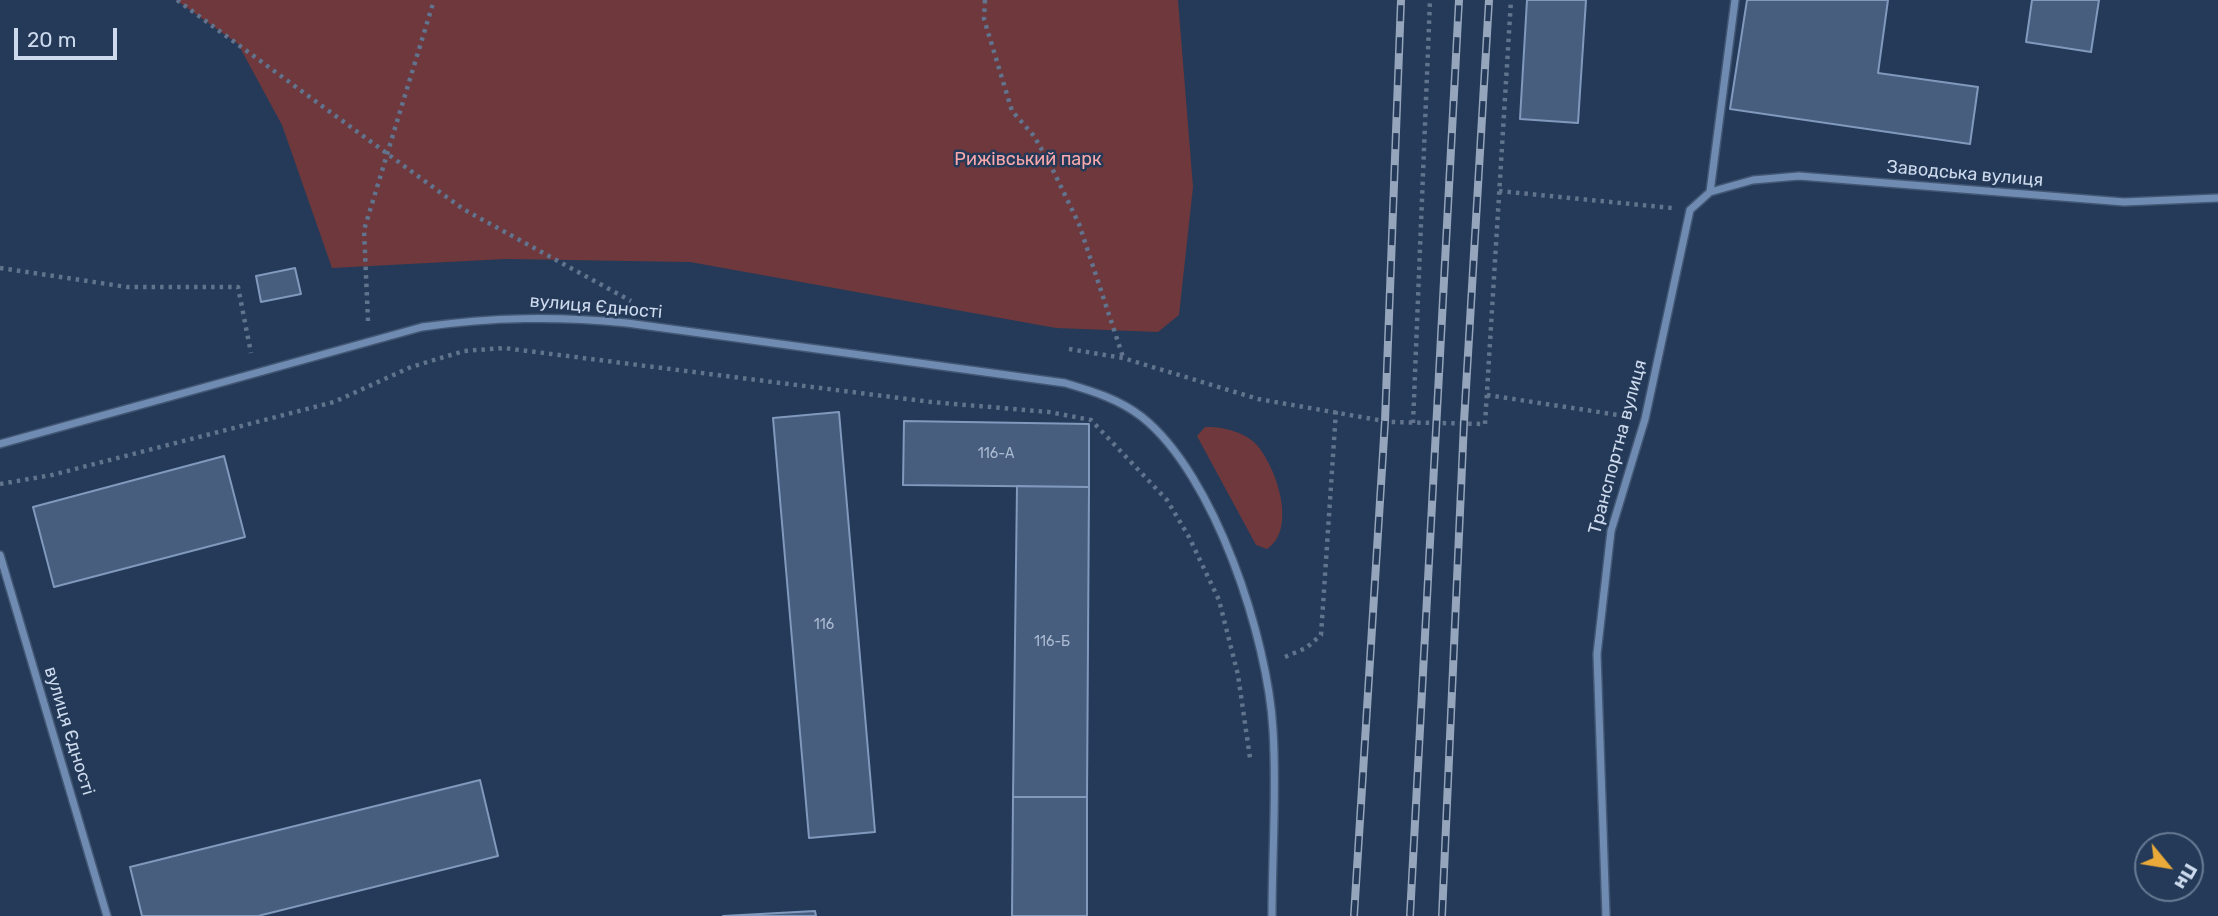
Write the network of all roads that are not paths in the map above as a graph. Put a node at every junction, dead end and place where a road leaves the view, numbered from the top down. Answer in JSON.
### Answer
{"nodes":[{"id":1,"x":1735,"y":0,"type":"edge"},
{"id":2,"x":1710,"y":192,"type":"junction"},
{"id":3,"x":2218,"y":198,"type":"edge"},
{"id":4,"x":0,"y":444,"type":"edge"},
{"id":5,"x":0,"y":555,"type":"edge"},
{"id":6,"x":107,"y":916,"type":"edge"},
{"id":7,"x":1272,"y":916,"type":"edge"},
{"id":8,"x":1606,"y":916,"type":"edge"}],
"edges":[{"from":1,"to":2,"type":"street"},
{"from":2,"to":3,"type":"street","name":"Заводська вулиця"},
{"from":2,"to":8,"type":"street","name":"Транспортна вулиця"},
{"from":4,"to":7,"type":"street","name":"вулиця Єдності"},
{"from":5,"to":6,"type":"street","name":"вулиця Єдності"}]}
